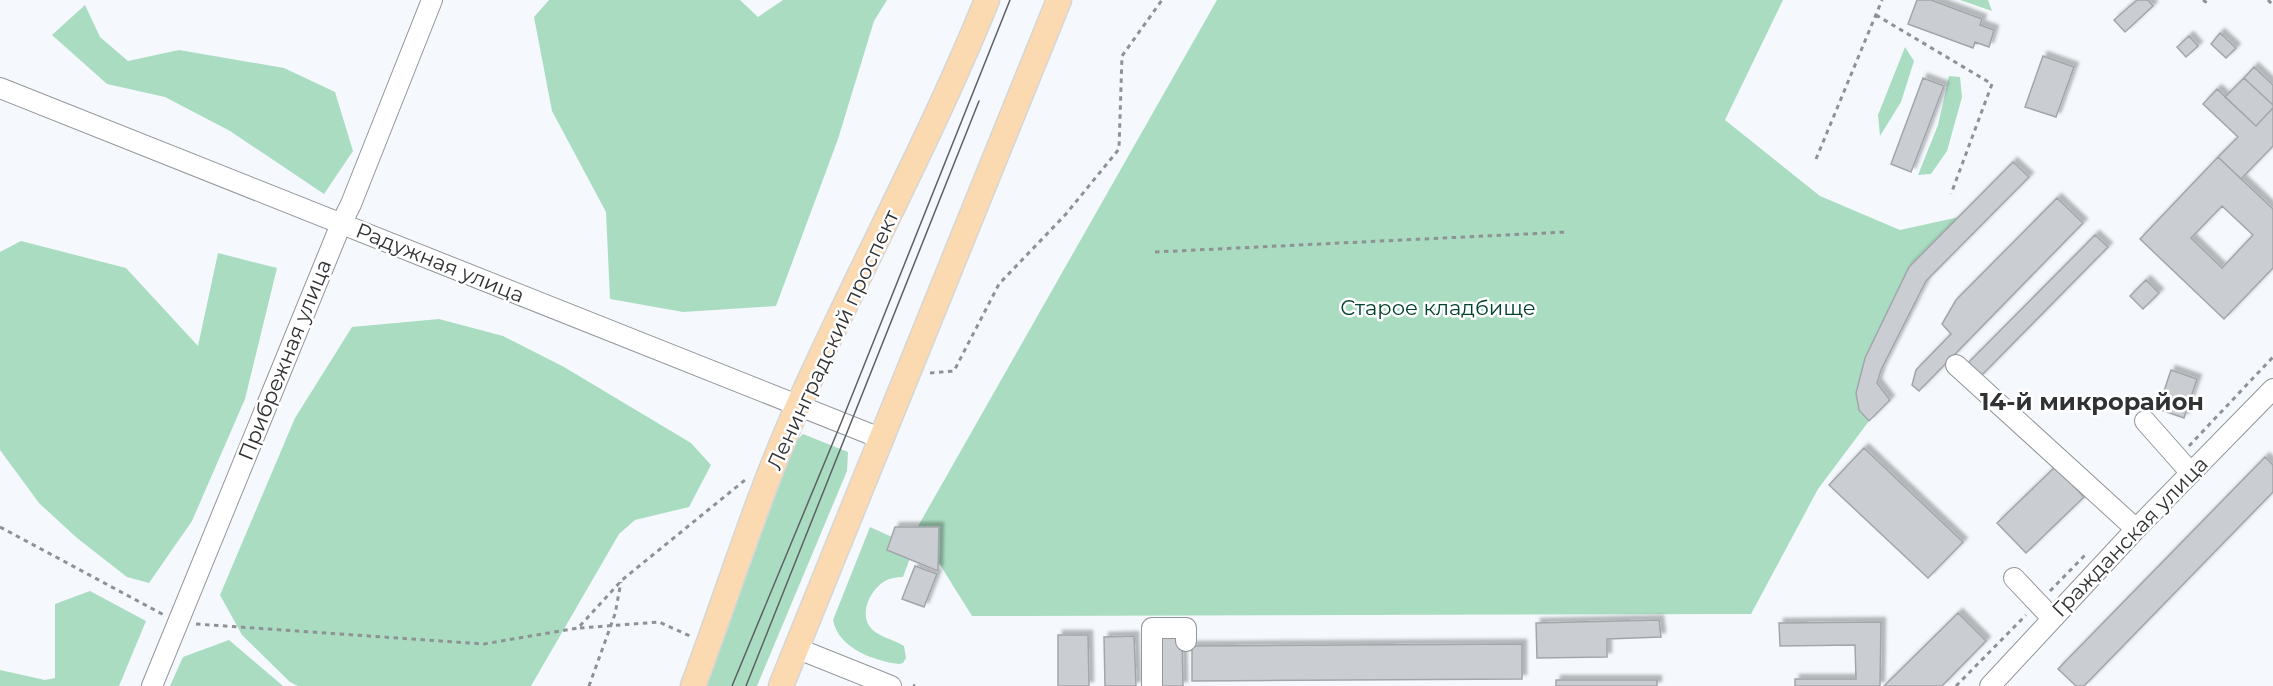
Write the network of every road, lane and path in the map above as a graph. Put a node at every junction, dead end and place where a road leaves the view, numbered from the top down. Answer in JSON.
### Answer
{"nodes":[{"id":1,"x":432,"y":0,"type":"edge"},
{"id":2,"x":987,"y":0,"type":"edge"},
{"id":3,"x":1059,"y":0,"type":"edge"},
{"id":4,"x":1162,"y":0,"type":"edge"},
{"id":5,"x":1882,"y":0,"type":"edge"},
{"id":6,"x":2204,"y":0,"type":"edge"},
{"id":7,"x":2268,"y":0,"type":"edge"},
{"id":8,"x":2210,"y":4,"type":"dead end"},
{"id":9,"x":2273,"y":5,"type":"edge"},
{"id":10,"x":1876,"y":15,"type":"junction"},
{"id":11,"x":0,"y":88,"type":"edge"},
{"id":12,"x":1816,"y":159,"type":"dead end"},
{"id":13,"x":1951,"y":194,"type":"dead end"},
{"id":14,"x":341,"y":224,"type":"junction"},
{"id":15,"x":1567,"y":232,"type":"dead end"},
{"id":16,"x":1155,"y":252,"type":"dead end"},
{"id":17,"x":1956,"y":365,"type":"dead end"},
{"id":18,"x":954,"y":371,"type":"dead end"},
{"id":19,"x":2273,"y":389,"type":"edge"},
{"id":20,"x":798,"y":406,"type":"junction"},
{"id":21,"x":2145,"y":421,"type":"dead end"},
{"id":22,"x":880,"y":438,"type":"junction"},
{"id":23,"x":2191,"y":473,"type":"junction"},
{"id":24,"x":749,"y":476,"type":"dead end"},
{"id":25,"x":0,"y":527,"type":"edge"},
{"id":26,"x":2136,"y":529,"type":"junction"},
{"id":27,"x":2014,"y":579,"type":"dead end"},
{"id":28,"x":622,"y":580,"type":"junction"},
{"id":29,"x":2052,"y":618,"type":"junction"},
{"id":30,"x":178,"y":623,"type":"junction"},
{"id":31,"x":611,"y":626,"type":"junction"},
{"id":32,"x":578,"y":628,"type":"junction"},
{"id":33,"x":698,"y":640,"type":"dead end"},
{"id":34,"x":1186,"y":641,"type":"dead end"},
{"id":35,"x":796,"y":648,"type":"junction"},
{"id":36,"x":153,"y":686,"type":"edge"},
{"id":37,"x":589,"y":686,"type":"edge"},
{"id":38,"x":693,"y":686,"type":"edge"},
{"id":39,"x":781,"y":686,"type":"edge"},
{"id":40,"x":891,"y":686,"type":"edge"},
{"id":41,"x":1152,"y":686,"type":"edge"},
{"id":42,"x":1990,"y":686,"type":"edge"}],
"edges":[{"from":1,"to":14,"type":"street","name":"Прибрежная улица"},
{"from":2,"to":20,"type":"main road","name":"Ленинградский проспект"},
{"from":3,"to":22,"type":"main road"},
{"from":4,"to":18,"type":"path"},
{"from":5,"to":10,"type":"path"},
{"from":6,"to":8,"type":"path"},
{"from":7,"to":9,"type":"path"},
{"from":10,"to":12,"type":"path"},
{"from":10,"to":13,"type":"path"},
{"from":11,"to":14,"type":"street","name":"Радужная улица"},
{"from":14,"to":20,"type":"street","name":"Радужная улица"},
{"from":14,"to":30,"type":"street","name":"Прибрежная улица"},
{"from":15,"to":16,"type":"path"},
{"from":17,"to":26,"type":"street"},
{"from":19,"to":23,"type":"street","name":"Гражданская улица"},
{"from":20,"to":22,"type":"street","name":"Радужная улица"},
{"from":20,"to":38,"type":"main road","name":"Ленинградский проспект"},
{"from":21,"to":23,"type":"street"},
{"from":22,"to":35,"type":"main road"},
{"from":23,"to":26,"type":"street","name":"Гражданская улица"},
{"from":24,"to":28,"type":"path"},
{"from":25,"to":30,"type":"path"},
{"from":26,"to":29,"type":"street","name":"Гражданская улица"},
{"from":27,"to":29,"type":"street"},
{"from":28,"to":31,"type":"path"},
{"from":28,"to":32,"type":"path"},
{"from":29,"to":42,"type":"street","name":"Гражданская улица"},
{"from":30,"to":32,"type":"path"},
{"from":30,"to":36,"type":"street","name":"Прибрежная улица"},
{"from":31,"to":32,"type":"path"},
{"from":31,"to":33,"type":"path"},
{"from":31,"to":37,"type":"path"},
{"from":34,"to":41,"type":"street"},
{"from":35,"to":39,"type":"main road"},
{"from":35,"to":40,"type":"street"}]}
